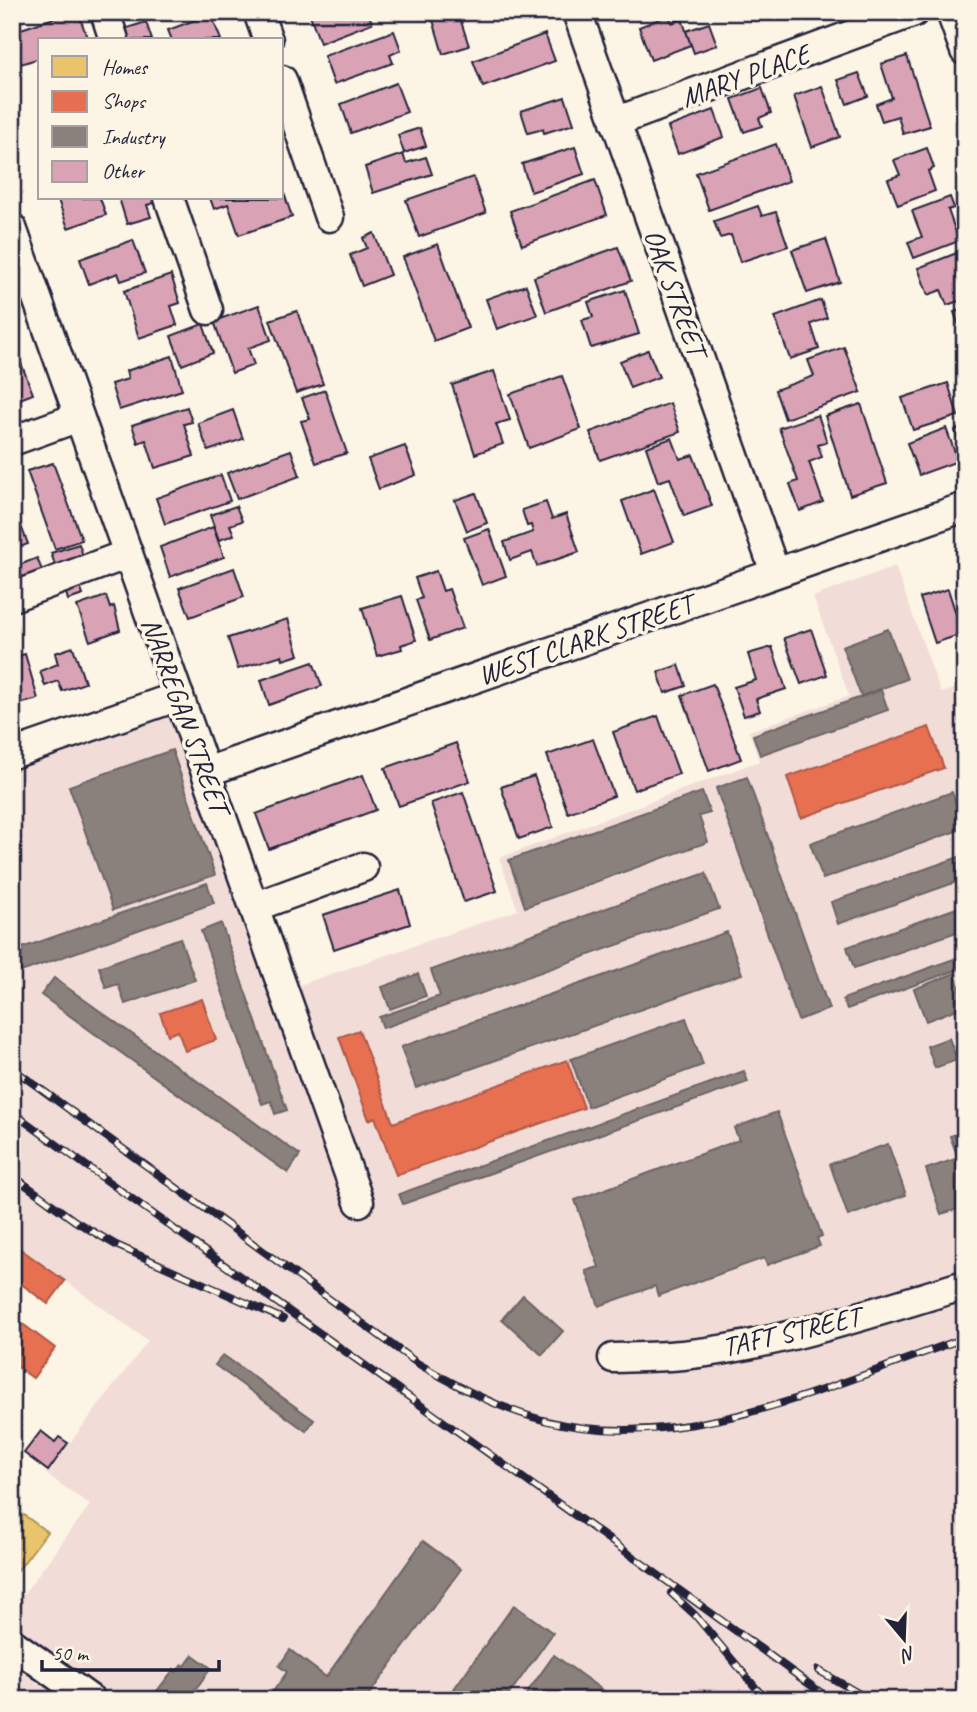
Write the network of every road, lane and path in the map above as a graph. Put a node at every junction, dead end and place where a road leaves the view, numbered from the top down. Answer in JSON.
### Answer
{"nodes":[{"id":1,"x":105,"y":12,"type":"edge"},
{"id":2,"x":258,"y":12,"type":"edge"},
{"id":3,"x":577,"y":12,"type":"edge"},
{"id":4,"x":914,"y":12,"type":"edge"},
{"id":5,"x":951,"y":12,"type":"edge"},
{"id":6,"x":113,"y":38,"type":"edge"},
{"id":7,"x":267,"y":38,"type":"edge"},
{"id":8,"x":965,"y":51,"type":"edge"},
{"id":9,"x":284,"y":86,"type":"edge"},
{"id":10,"x":615,"y":122,"type":"junction"},
{"id":11,"x":170,"y":200,"type":"edge"},
{"id":12,"x":329,"y":217,"type":"dead end"},
{"id":13,"x":12,"y":228,"type":"edge"},
{"id":14,"x":19,"y":270,"type":"edge"},
{"id":15,"x":208,"y":310,"type":"dead end"},
{"id":16,"x":79,"y":417,"type":"junction"},
{"id":17,"x":12,"y":441,"type":"edge"},
{"id":18,"x":965,"y":507,"type":"edge"},
{"id":19,"x":128,"y":554,"type":"junction"},
{"id":20,"x":775,"y":572,"type":"junction"},
{"id":21,"x":12,"y":597,"type":"edge"},
{"id":22,"x":179,"y":696,"type":"junction"},
{"id":23,"x":12,"y":754,"type":"edge"},
{"id":24,"x":206,"y":772,"type":"junction"},
{"id":25,"x":363,"y":867,"type":"dead end"},
{"id":26,"x":254,"y":907,"type":"junction"},
{"id":27,"x":359,"y":1202,"type":"dead end"},
{"id":28,"x":965,"y":1285,"type":"edge"},
{"id":29,"x":613,"y":1358,"type":"dead end"},
{"id":30,"x":12,"y":1643,"type":"edge"},
{"id":31,"x":91,"y":1700,"type":"edge"}],
"edges":[{"from":1,"to":6,"type":"street"},
{"from":2,"to":7,"type":"street"},
{"from":3,"to":10,"type":"street","name":"OAK STREET"},
{"from":4,"to":10,"type":"street","name":"MARY PLACE"},
{"from":5,"to":8,"type":"street"},
{"from":9,"to":12,"type":"street"},
{"from":10,"to":20,"type":"street","name":"OAK STREET"},
{"from":11,"to":15,"type":"street"},
{"from":13,"to":14,"type":"street","name":"NARREGAN STREET"},
{"from":14,"to":16,"type":"street","name":"NARREGAN STREET"},
{"from":16,"to":17,"type":"street"},
{"from":16,"to":19,"type":"street","name":"NARREGAN STREET"},
{"from":18,"to":20,"type":"street","name":"WEST CLARK STREET"},
{"from":19,"to":21,"type":"street"},
{"from":19,"to":22,"type":"street","name":"NARREGAN STREET"},
{"from":20,"to":24,"type":"street","name":"WEST CLARK STREET"},
{"from":22,"to":23,"type":"street"},
{"from":22,"to":24,"type":"street","name":"NARREGAN STREET"},
{"from":24,"to":26,"type":"street","name":"NARREGAN STREET"},
{"from":25,"to":26,"type":"street"},
{"from":26,"to":27,"type":"street","name":"NARREGAN STREET"},
{"from":28,"to":29,"type":"street","name":"TAFT STREET"},
{"from":30,"to":31,"type":"street"}]}
